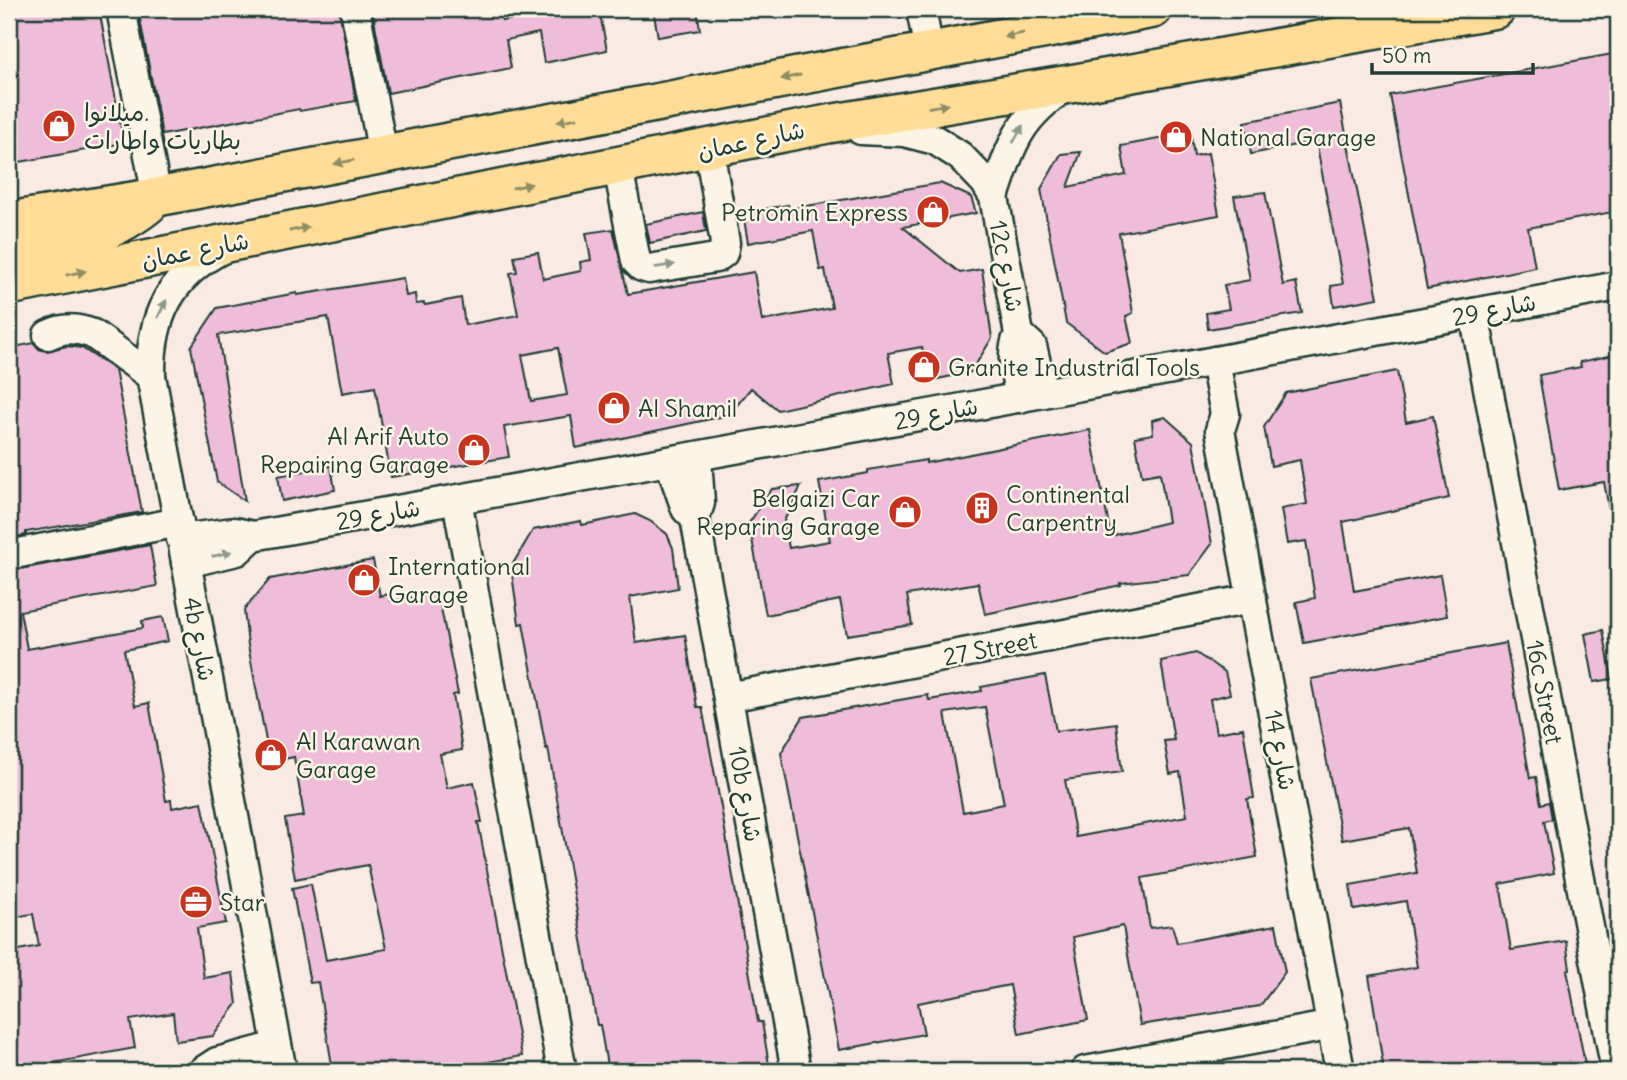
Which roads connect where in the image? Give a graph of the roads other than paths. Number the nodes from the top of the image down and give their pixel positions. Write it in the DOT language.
graph roads {
  1 [pos="121,9"];
  2 [pos="355,9"];
  3 [pos="921,9"];
  4 [pos="1153,9"];
  5 [pos="1496,9"];
  6 [pos="1421,17"];
  7 [pos="929,51"];
  8 [pos="1070,84"];
  9 [pos="828,124"];
  10 [pos="709,149"];
  11 [pos="383,154"];
  12 [pos="618,167"];
  13 [pos="157,197"];
  14 [pos="994,197"];
  15 [pos="9,220"];
  16 [pos="236,242"];
  17 [pos="9,255"];
  18 [pos="9,286"];
  19 [pos="1618,286"];
  20 [pos="1474,313"];
  21 [pos="48,335"];
  22 [pos="1204,363"];
  23 [pos="151,376"];
  24 [pos="1031,395"];
  25 [pos="683,460"];
  26 [pos="457,500"];
  27 [pos="182,541"];
  28 [pos="9,555"];
  29 [pos="1252,599"];
  30 [pos="728,697"];
  31 [pos="1333,1025"];
  32 [pos="280,1061"];
  33 [pos="203,1071"];
  34 [pos="240,1071"];
  35 [pos="562,1071"];
  36 [pos="796,1071"];
  37 [pos="1085,1071"];
  38 [pos="1340,1071"];
  39 [pos="1616,1071"];
  1 -- 13 [label="street"];
  2 -- 11 [label="street"];
  3 -- 7 [label="street"];
  4 -- 7 [label="main road, one-way"];
  5 -- 6 [label="main road, شارع عمان"];
  6 -- 8 [label="main road, شارع عمان"];
  7 -- 11 [label="main road, one-way"];
  9 -- 8 [label="main road, شارع عمان, one-way"];
  14 -- 8 [label="street, 12c شارع, one-way"];
  9 -- 10 [label="main road, شارع عمان"];
  9 -- 14 [label="street, 12c شارع"];
  10 -- 12 [label="main road, شارع عمان"];
  12 -- 10 [label="street, one-way"];
  11 -- 13 [label="main road, one-way"];
  16 -- 12 [label="main road, شارع عمان, one-way"];
  13 -- 15 [label="main road"];
  13 -- 17 [label="main road"];
  14 -- 24 [label="street, 12c شارع"];
  18 -- 16 [label="main road, شارع عمان, one-way"];
  23 -- 16 [label="street, 4b شارع, one-way"];
  19 -- 20 [label="street, شارع 29"];
  20 -- 22 [label="street, شارع 29"];
  20 -- 39 [label="street, 16c Street"];
  21 -- 23 [label="street"];
  22 -- 24 [label="street, شارع 29"];
  22 -- 29 [label="street, شارع 14"];
  23 -- 27 [label="street, 4b شارع"];
  24 -- 25 [label="street, شارع 29"];
  25 -- 26 [label="street, شارع 29"];
  25 -- 30 [label="street, 10b شارع"];
  26 -- 27 [label="street, شارع 29"];
  26 -- 35 [label="street"];
  27 -- 28 [label="street, شارع 29"];
  27 -- 32 [label="street, 4b شارع"];
  29 -- 30 [label="street, 27 Street"];
  29 -- 31 [label="street, شارع 14"];
  30 -- 36 [label="street, 10b شارع"];
  31 -- 37 [label="street"];
  31 -- 38 [label="street, شارع 14"];
  32 -- 33 [label="street"];
  32 -- 34 [label="street"];
}
